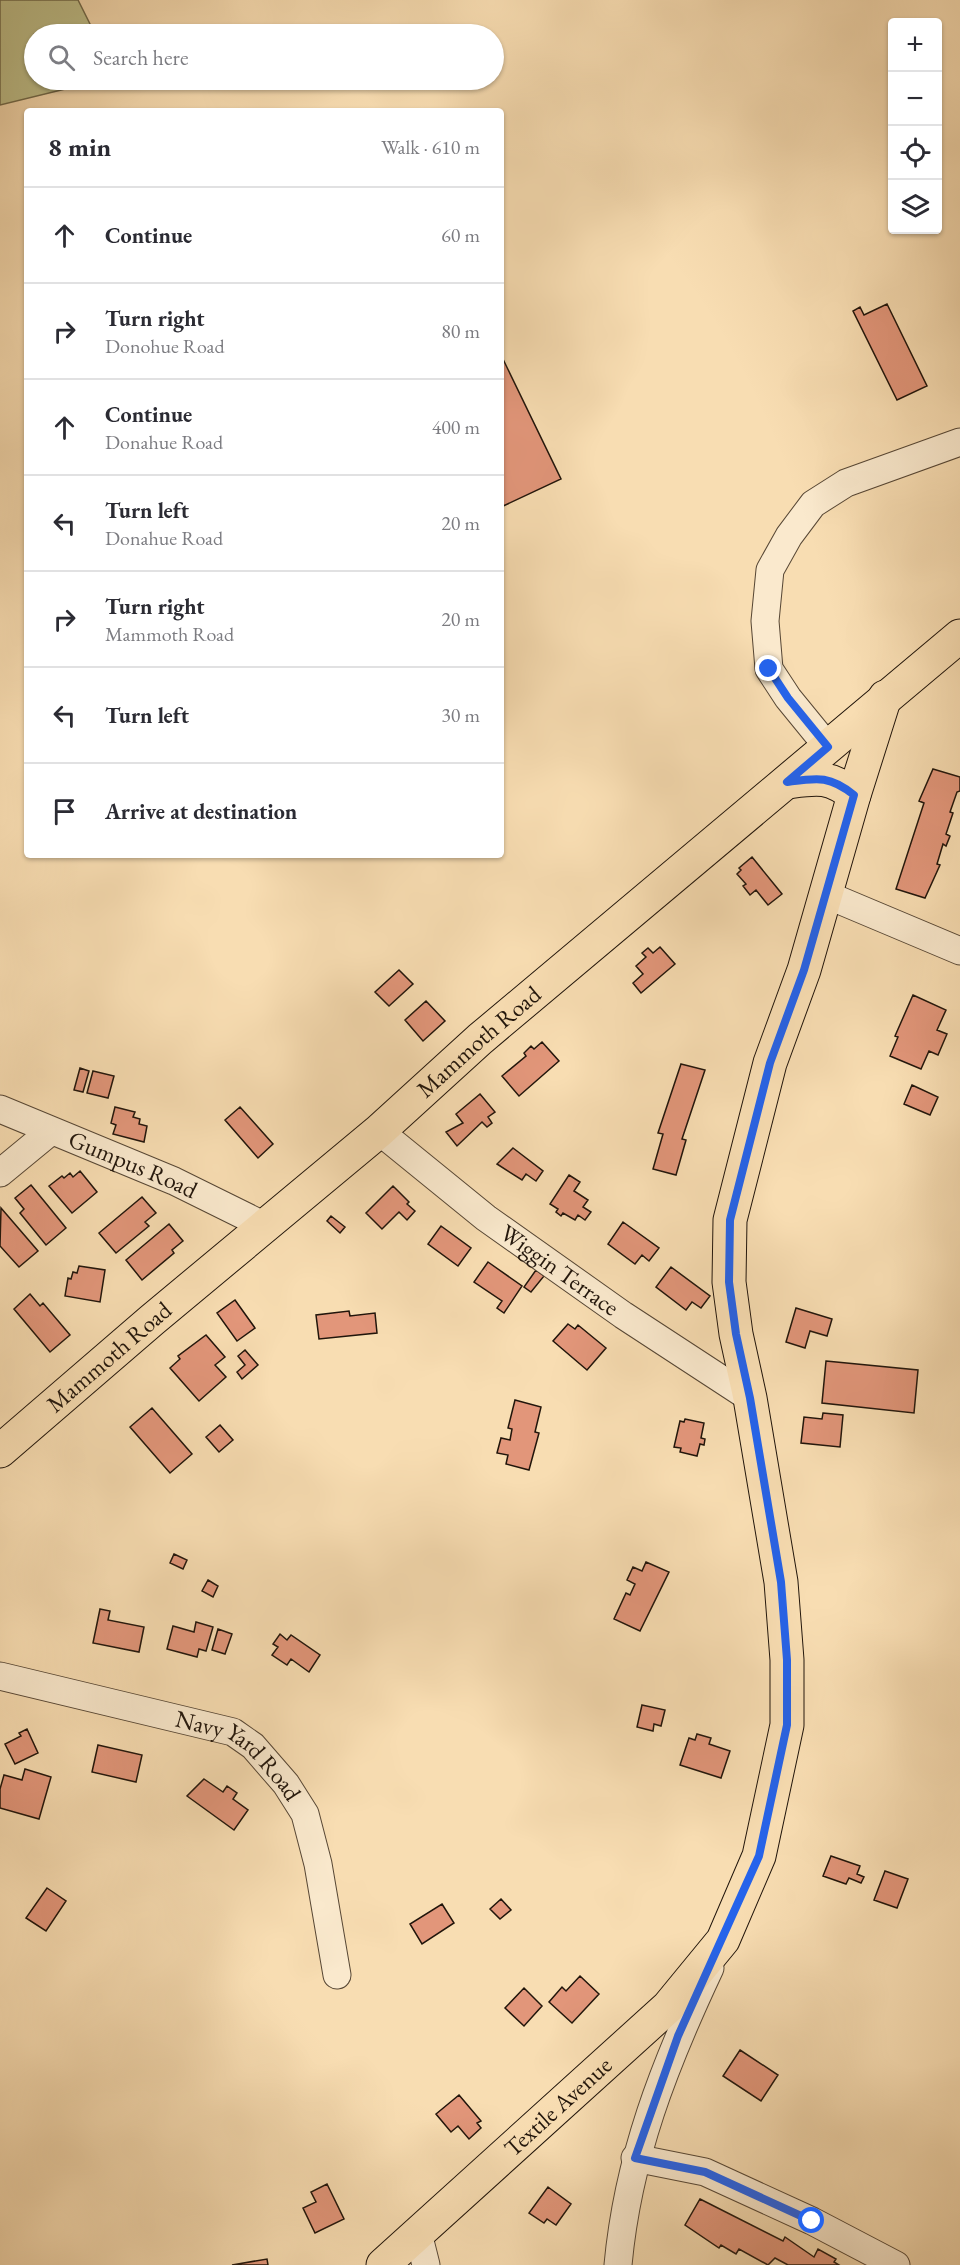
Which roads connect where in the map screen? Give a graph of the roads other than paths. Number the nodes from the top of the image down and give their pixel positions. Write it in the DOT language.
graph roads {
  1 [pos="960,442"];
  2 [pos="960,636"];
  3 [pos="885,698"];
  4 [pos="828,747"];
  5 [pos="787,782"];
  6 [pos="854,795"];
  7 [pos="827,895"];
  8 [pos="960,951"];
  9 [pos="0,1109"];
  10 [pos="51,1131"];
  11 [pos="379,1131"];
  12 [pos="0,1173"];
  13 [pos="265,1226"];
  14 [pos="750,1398"];
  15 [pos="0,1451"];
  16 [pos="0,1676"];
  17 [pos="723,1940"];
  18 [pos="337,1975"];
  19 [pos="635,2158"];
  20 [pos="418,2233"];
  21 [pos="383,2265"];
  22 [pos="426,2265"];
  23 [pos="618,2265"];
  24 [pos="896,2265"];
  1 -- 4 [label="street"];
  2 -- 3 [label="main road, Mammoth Road"];
  3 -- 4 [label="main road, Mammoth Road"];
  3 -- 6 [label="main road, Textile Avenue"];
  4 -- 5 [label="main road, Mammoth Road"];
  5 -- 6 [label="main road"];
  5 -- 11 [label="main road, Mammoth Road"];
  6 -- 7 [label="main road, Textile Avenue"];
  7 -- 8 [label="street"];
  7 -- 14 [label="main road, Textile Avenue"];
  9 -- 10 [label="street, Gumpus Road"];
  10 -- 12 [label="street"];
  10 -- 13 [label="street, Gumpus Road"];
  11 -- 13 [label="main road, Mammoth Road"];
  11 -- 14 [label="street, Wiggin Terrace"];
  13 -- 15 [label="main road, Mammoth Road"];
  14 -- 17 [label="main road, Textile Avenue"];
  16 -- 18 [label="street, Navy Yard Road"];
  17 -- 19 [label="street"];
  17 -- 20 [label="main road, Textile Avenue"];
  19 -- 23 [label="street"];
  19 -- 24 [label="street"];
  20 -- 21 [label="main road, Textile Avenue"];
  20 -- 22 [label="street"];
}
